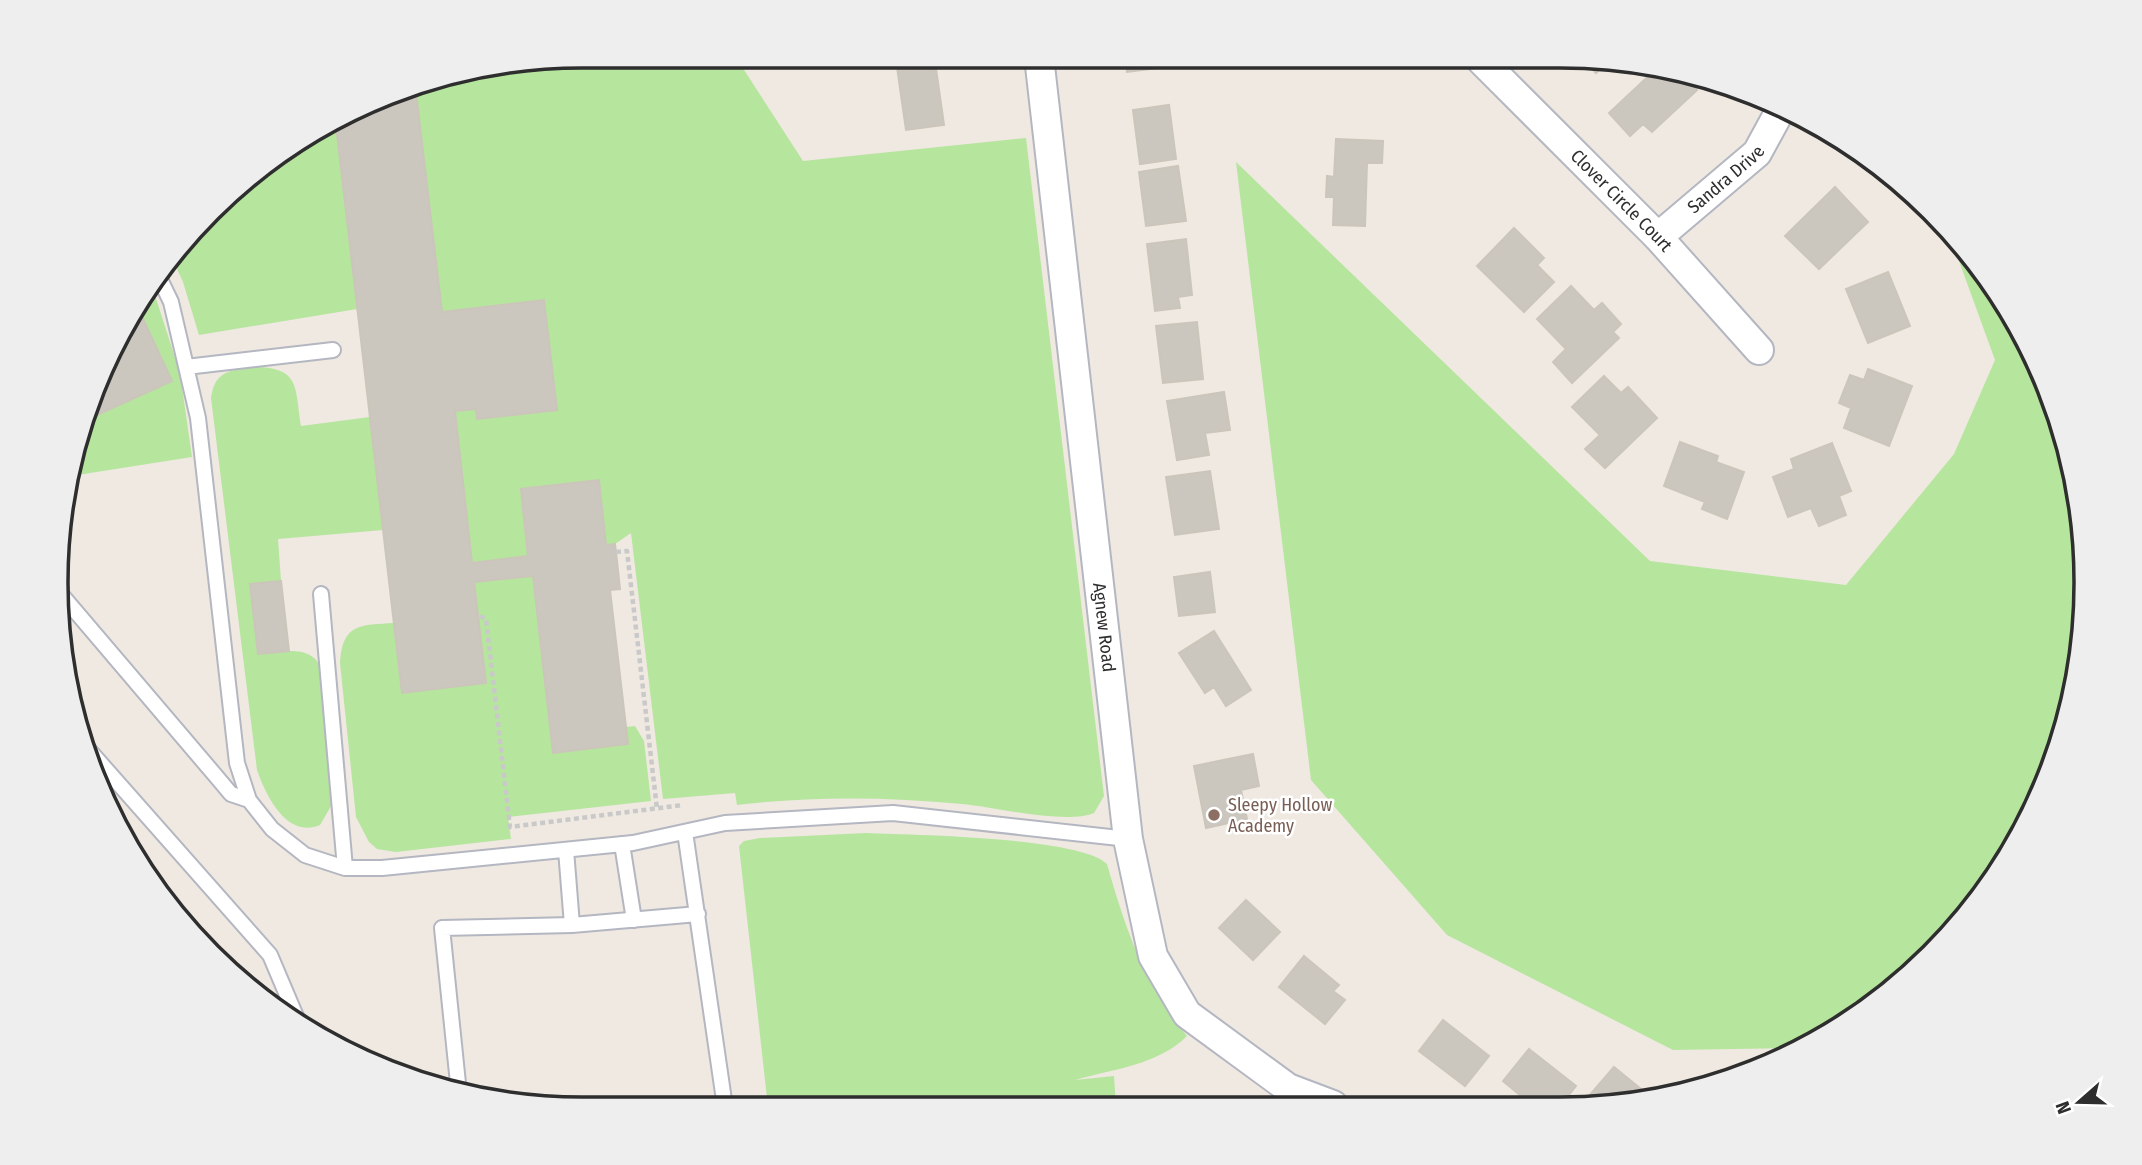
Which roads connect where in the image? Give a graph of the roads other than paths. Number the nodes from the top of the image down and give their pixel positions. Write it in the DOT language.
graph roads {
  1 [pos="1040,68"];
  2 [pos="1489,68"];
  3 [pos="1777,116"];
  4 [pos="1658,237"];
  5 [pos="163,285"];
  6 [pos="333,350"];
  7 [pos="1759,350"];
  8 [pos="186,367"];
  9 [pos="321,594"];
  10 [pos="69,603"];
  11 [pos="102,765"];
  12 [pos="249,800"];
  13 [pos="685,832"];
  14 [pos="1128,839"];
  15 [pos="622,844"];
  16 [pos="566,850"];
  17 [pos="345,868"];
  18 [pos="698,914"];
  19 [pos="634,920"];
  20 [pos="572,925"];
  21 [pos="292,1006"];
  22 [pos="458,1081"];
  23 [pos="724,1097"];
  24 [pos="1312,1097"];
  1 -- 14 [label="street, Agnew Road"];
  2 -- 4 [label="street, Clover Circle Court"];
  3 -- 4 [label="street, Sandra Drive"];
  4 -- 7 [label="street, Clover Circle Court"];
  5 -- 8 [label="lane"];
  6 -- 8 [label="lane"];
  8 -- 12 [label="lane"];
  9 -- 17 [label="lane"];
  10 -- 12 [label="lane"];
  11 -- 21 [label="lane"];
  12 -- 17 [label="lane"];
  13 -- 14 [label="lane"];
  13 -- 15 [label="lane"];
  13 -- 18 [label="lane"];
  14 -- 24 [label="street, Agnew Road"];
  15 -- 16 [label="lane"];
  15 -- 19 [label="lane"];
  16 -- 17 [label="lane"];
  16 -- 20 [label="lane"];
  18 -- 19 [label="lane"];
  18 -- 23 [label="lane"];
  19 -- 20 [label="lane"];
  20 -- 22 [label="lane"];
}
